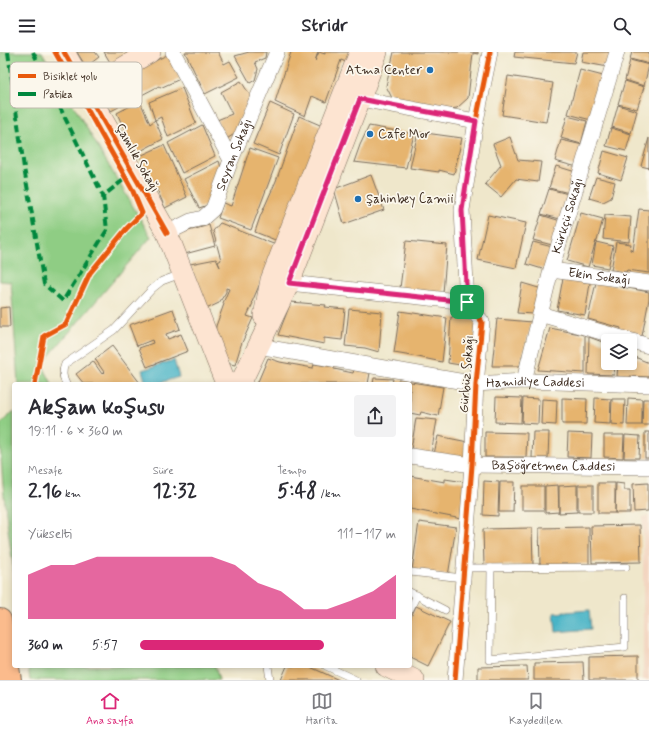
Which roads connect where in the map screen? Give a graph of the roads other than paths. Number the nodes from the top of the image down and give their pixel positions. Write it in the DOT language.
graph roads {
  1 [pos="64,52"];
  2 [pos="173,52"];
  3 [pos="277,52"];
  4 [pos="360,52"];
  5 [pos="376,52"];
  6 [pos="490,52"];
  7 [pos="617,52"];
  8 [pos="140,54"];
  9 [pos="70,62"];
  10 [pos="128,62"];
  11 [pos="360,99"];
  12 [pos="98,108"];
  13 [pos="476,121"];
  14 [pos="231,160"];
  15 [pos="167,233"];
  16 [pos="551,270"];
  17 [pos="183,273"];
  18 [pos="289,283"];
  19 [pos="649,283"];
  20 [pos="467,302"];
  21 [pos="540,314"];
  22 [pos="258,346"];
  23 [pos="649,346"];
  24 [pos="524,381"];
  25 [pos="65,382"];
  26 [pos="227,382"];
  27 [pos="241,382"];
  28 [pos="476,384"];
  29 [pos="649,385"];
  30 [pos="412,456"];
  31 [pos="472,465"];
  32 [pos="649,468"];
  33 [pos="626,567"];
  34 [pos="491,568"];
  35 [pos="412,572"];
  36 [pos="464,573"];
  37 [pos="413,593"];
  38 [pos="625,598"];
  39 [pos="445,610"];
  40 [pos="0,620"];
  41 [pos="268,668"];
  42 [pos="330,668"];
  43 [pos="390,668"];
  44 [pos="10,680"];
  45 [pos="270,680"];
  46 [pos="356,680"];
  47 [pos="414,680"];
  48 [pos="455,680"];
  1 -- 9 [label="main road, Çamlık Sokağı"];
  2 -- 14 [label="street"];
  3 -- 14 [label="street, Seyran Sokağı"];
  4 -- 22 [label="main road"];
  5 -- 11 [label="main road"];
  6 -- 13 [label="street"];
  7 -- 16 [label="street, Kürkçü Sokağı"];
  8 -- 10 [label="main road"];
  11 -- 13 [label="street"];
  11 -- 18 [label="main road"];
  12 -- 15 [label="main road, Çamlık Sokağı"];
  13 -- 20 [label="street"];
  14 -- 15 [label="street, Seyran Sokağı"];
  15 -- 17 [label="main road, Çamlık Sokağı"];
  16 -- 19 [label="street, Ekin Sokağı"];
  16 -- 21 [label="street, Kürkçü Sokağı"];
  17 -- 25 [label="lane"];
  17 -- 26 [label="main road, Çamlık Sokağı"];
  18 -- 20 [label="street"];
  18 -- 22 [label="main road"];
  20 -- 28 [label="street, Gürbüz Sokağı"];
  21 -- 23 [label="street"];
  21 -- 24 [label="street, Kürkçü Sokağı"];
  22 -- 27 [label="main road"];
  22 -- 28 [label="street, Hamidiye Caddesi"];
  24 -- 28 [label="street, Hamidiye Caddesi"];
  24 -- 29 [label="street, Hamidiye Caddesi"];
  28 -- 31 [label="street, Gürbüz Sokağı"];
  30 -- 31 [label="street, Başöğretmen Caddesi"];
  31 -- 32 [label="street, Başöğretmen Caddesi"];
  31 -- 36 [label="street, Gürbüz Sokağı"];
  33 -- 34 [label="lane"];
  34 -- 36 [label="lane"];
  34 -- 38 [label="lane"];
  35 -- 36 [label="lane"];
  36 -- 48 [label="street, Gürbüz Sokağı"];
  37 -- 39 [label="lane"];
  40 -- 44 [label="highway"];
  41 -- 45 [label="lane"];
  42 -- 46 [label="lane"];
  43 -- 47 [label="main road"];
}
